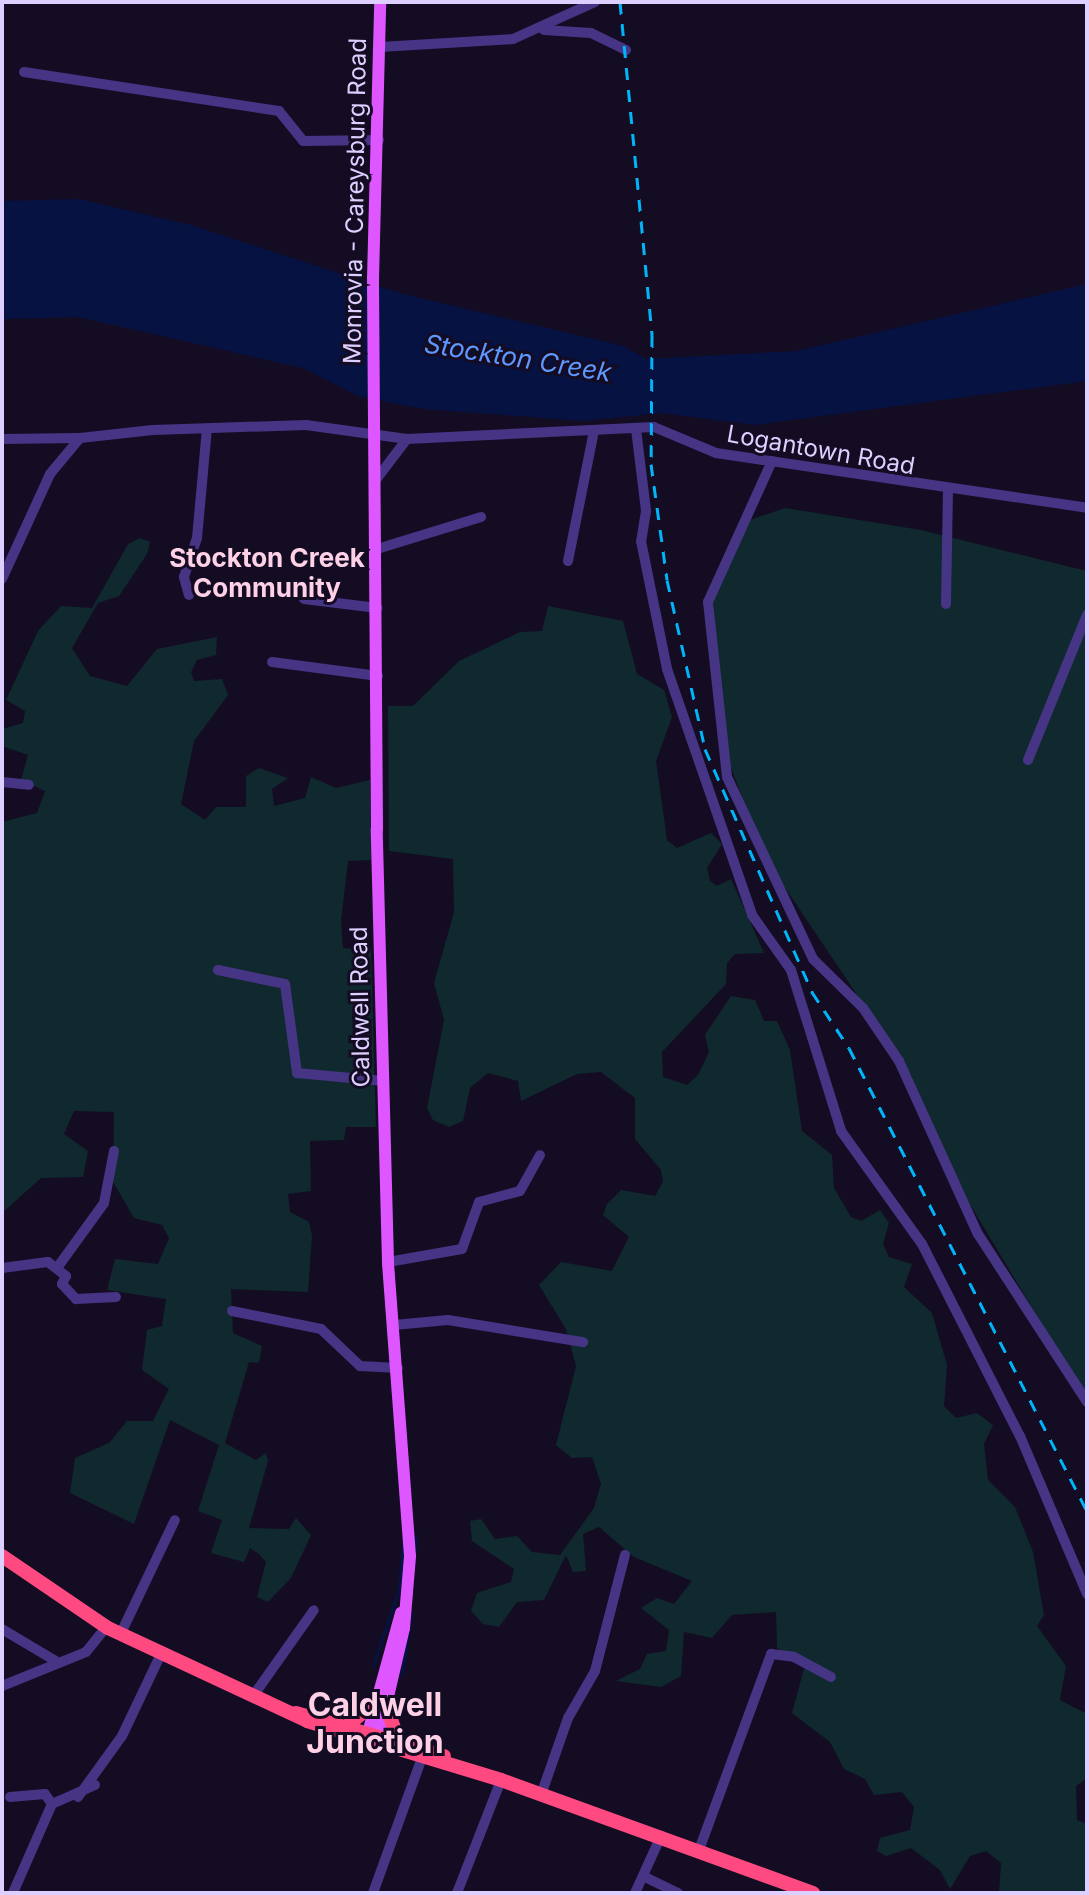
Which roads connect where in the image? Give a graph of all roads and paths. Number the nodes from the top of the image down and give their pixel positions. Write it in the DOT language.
graph roads {
  1 [pos="380,2"];
  2 [pos="595,2"];
  3 [pos="544,30"];
  4 [pos="380,47"];
  5 [pos="626,50"];
  6 [pos="24,72"];
  7 [pos="379,140"];
  8 [pos="374,401"];
  9 [pos="207,428"];
  10 [pos="636,429"];
  11 [pos="594,431"];
  12 [pos="375,436"];
  13 [pos="80,438"];
  14 [pos="2,439"];
  15 [pos="407,439"];
  16 [pos="772,461"];
  17 [pos="375,481"];
  18 [pos="948,493"];
  19 [pos="1087,508"];
  20 [pos="481,517"];
  21 [pos="377,549"];
  22 [pos="568,561"];
  23 [pos="2,579"];
  24 [pos="189,595"];
  25 [pos="304,599"];
  26 [pos="946,604"];
  27 [pos="377,608"];
  28 [pos="1087,615"];
  29 [pos="272,662"];
  30 [pos="378,676"];
  31 [pos="1028,760"];
  32 [pos="2,782"];
  33 [pos="29,785"];
  34 [pos="218,970"];
  35 [pos="384,1081"];
  36 [pos="114,1151"];
  37 [pos="540,1155"];
  38 [pos="388,1262"];
  39 [pos="2,1268"];
  40 [pos="57,1268"];
  41 [pos="116,1297"];
  42 [pos="232,1311"];
  43 [pos="394,1325"];
  44 [pos="583,1342"];
  45 [pos="398,1368"];
  46 [pos="1087,1402"];
  47 [pos="175,1520"];
  48 [pos="625,1555"];
  49 [pos="2,1556"];
  50 [pos="1087,1594"];
  51 [pos="314,1610"];
  52 [pos="106,1627"];
  53 [pos="2,1629"];
  54 [pos="121,1633"];
  55 [pos="161,1654"];
  56 [pos="59,1663"];
  57 [pos="831,1677"];
  58 [pos="2,1686"];
  59 [pos="253,1696"];
  60 [pos="381,1703"];
  61 [pos="295,1713"];
  62 [pos="348,1725"];
  63 [pos="373,1736"];
  64 [pos="397,1738"];
  65 [pos="422,1758"];
  66 [pos="454,1764"];
  67 [pos="501,1780"];
  68 [pos="95,1785"];
  69 [pos="541,1795"];
  70 [pos="10,1797"];
  71 [pos="78,1797"];
  72 [pos="52,1804"];
  73 [pos="661,1836"];
  74 [pos="699,1850"];
  75 [pos="645,1877"];
  76 [pos="13,1893"];
  77 [pos="373,1893"];
  78 [pos="457,1893"];
  79 [pos="635,1893"];
  80 [pos="678,1893"];
  81 [pos="813,1893"];
  1 -- 4 [label="main road, Monrovia - Careysburg Road"];
  2 -- 3 [label="street"];
  3 -- 4 [label="street"];
  3 -- 5 [label="street"];
  4 -- 7 [label="main road, Monrovia - Careysburg Road"];
  6 -- 7 [label="street"];
  7 -- 8 [label="main road, Monrovia - Careysburg Road"];
  8 -- 12 [label="main road, Caldwell Road"];
  9 -- 12 [label="street, Logantown Road"];
  9 -- 13 [label="street, Logantown Road"];
  9 -- 24 [label="street"];
  10 -- 11 [label="street, Logantown Road"];
  10 -- 16 [label="street, Logantown Road"];
  10 -- 50 [label="street"];
  11 -- 15 [label="street, Logantown Road"];
  11 -- 22 [label="street"];
  12 -- 15 [label="street, Logantown Road"];
  12 -- 17 [label="main road, Caldwell Road"];
  13 -- 14 [label="street, Logantown Road"];
  13 -- 23 [label="street"];
  15 -- 17 [label="street"];
  16 -- 18 [label="street, Logantown Road"];
  16 -- 46 [label="street"];
  17 -- 21 [label="main road, Caldwell Road"];
  18 -- 19 [label="street, Logantown Road"];
  18 -- 26 [label="street"];
  20 -- 21 [label="street"];
  21 -- 27 [label="main road, Caldwell Road"];
  25 -- 27 [label="street"];
  27 -- 30 [label="main road, Caldwell Road"];
  28 -- 31 [label="street"];
  29 -- 30 [label="street"];
  30 -- 35 [label="main road, Caldwell Road"];
  32 -- 33 [label="street"];
  34 -- 35 [label="street"];
  35 -- 38 [label="main road, Caldwell Road"];
  36 -- 40 [label="street"];
  37 -- 38 [label="street"];
  38 -- 43 [label="main road, Caldwell Road"];
  39 -- 40 [label="street"];
  40 -- 41 [label="street"];
  42 -- 45 [label="street"];
  43 -- 44 [label="street"];
  43 -- 45 [label="main road, Caldwell Road"];
  45 -- 60 [label="main road, Caldwell Road"];
  47 -- 54 [label="street"];
  48 -- 69 [label="street"];
  49 -- 52 [label="highway"];
  51 -- 59 [label="street"];
  52 -- 54 [label="highway"];
  52 -- 56 [label="street"];
  53 -- 56 [label="street"];
  54 -- 55 [label="highway"];
  55 -- 59 [label="highway"];
  55 -- 71 [label="street"];
  56 -- 58 [label="street"];
  57 -- 74 [label="street"];
  59 -- 61 [label="highway"];
  60 -- 62 [label="highway"];
  60 -- 63 [label="main road, Caldwell Road"];
  60 -- 64 [label="highway"];
  61 -- 62 [label="highway"];
  61 -- 63 [label="highway"];
  62 -- 63 [label="highway"];
  63 -- 64 [label="highway"];
  63 -- 65 [label="highway"];
  64 -- 66 [label="highway"];
  65 -- 66 [label="highway"];
  65 -- 77 [label="street"];
  66 -- 67 [label="highway"];
  67 -- 69 [label="highway"];
  67 -- 78 [label="street"];
  68 -- 71 [label="street"];
  69 -- 73 [label="highway"];
  70 -- 72 [label="street"];
  71 -- 72 [label="street"];
  72 -- 76 [label="street"];
  73 -- 74 [label="highway"];
  73 -- 75 [label="street"];
  74 -- 81 [label="highway"];
  75 -- 79 [label="street"];
  75 -- 80 [label="street"];
}
